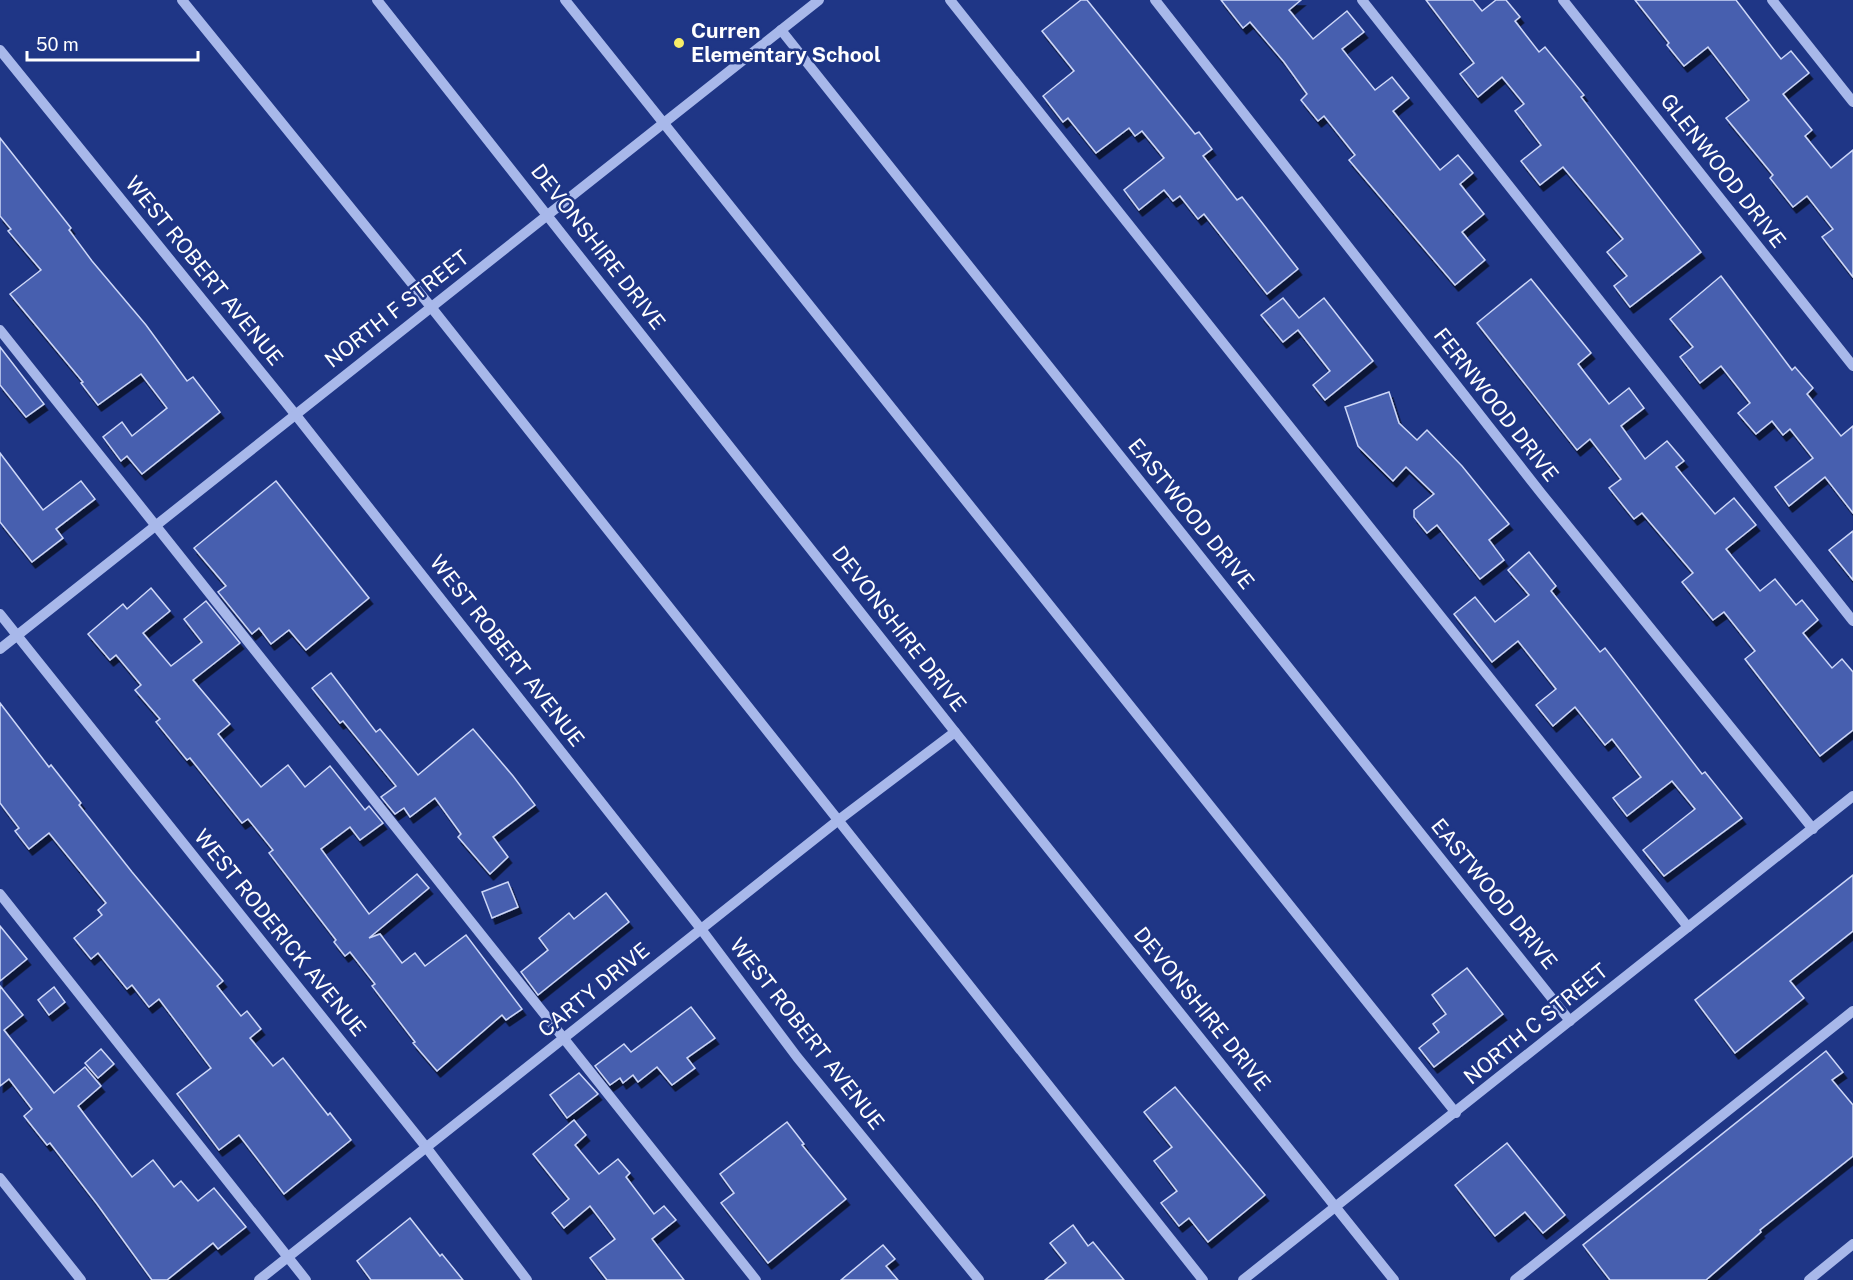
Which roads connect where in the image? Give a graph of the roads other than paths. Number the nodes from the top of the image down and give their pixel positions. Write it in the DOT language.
graph roads {
  1 [pos="182,0"];
  2 [pos="377,0"];
  3 [pos="565,0"];
  4 [pos="819,0"];
  5 [pos="950,0"];
  6 [pos="1155,0"];
  7 [pos="1362,0"];
  8 [pos="1563,0"];
  9 [pos="1772,0"];
  10 [pos="781,30"];
  11 [pos="0,50"];
  12 [pos="1853,102"];
  13 [pos="666,122"];
  14 [pos="548,215"];
  15 [pos="431,308"];
  16 [pos="0,330"];
  17 [pos="1853,366"];
  18 [pos="295,414"];
  19 [pos="158,525"];
  20 [pos="0,614"];
  21 [pos="1853,621"];
  22 [pos="18,635"];
  23 [pos="0,649"];
  24 [pos="955,732"];
  25 [pos="1853,796"];
  26 [pos="836,822"];
  27 [pos="1813,829"];
  28 [pos="0,894"];
  29 [pos="1688,927"];
  30 [pos="701,929"];
  31 [pos="1853,1011"];
  32 [pos="1570,1022"];
  33 [pos="565,1039"];
  34 [pos="1456,1113"];
  35 [pos="426,1148"];
  36 [pos="0,1178"];
  37 [pos="1335,1206"];
  38 [pos="1853,1244"];
  39 [pos="288,1257"];
  40 [pos="81,1280"];
  41 [pos="259,1280"];
  42 [pos="306,1280"];
  43 [pos="527,1280"];
  44 [pos="756,1280"];
  45 [pos="979,1280"];
  46 [pos="1203,1280"];
  47 [pos="1243,1280"];
  48 [pos="1394,1280"];
  49 [pos="1515,1280"];
  50 [pos="1809,1280"];
  1 -- 15 [label="street"];
  2 -- 14 [label="street, DEVONSHIRE DRIVE"];
  3 -- 13 [label="street"];
  4 -- 10 [label="street, NORTH F STREET"];
  5 -- 29 [label="street"];
  6 -- 27 [label="street, FERNWOOD DRIVE"];
  7 -- 21 [label="street"];
  8 -- 17 [label="street, GLENWOOD DRIVE"];
  9 -- 12 [label="street"];
  10 -- 13 [label="street, NORTH F STREET"];
  10 -- 32 [label="street, EASTWOOD DRIVE"];
  11 -- 18 [label="street, WEST ROBERT AVENUE"];
  13 -- 14 [label="street, NORTH F STREET"];
  13 -- 34 [label="street"];
  14 -- 15 [label="street, NORTH F STREET"];
  14 -- 24 [label="street, DEVONSHIRE DRIVE"];
  15 -- 18 [label="street, NORTH F STREET"];
  15 -- 26 [label="street"];
  16 -- 19 [label="street"];
  18 -- 19 [label="street, NORTH F STREET"];
  18 -- 30 [label="street, WEST ROBERT AVENUE"];
  19 -- 22 [label="street, NORTH F STREET"];
  19 -- 33 [label="street"];
  20 -- 22 [label="street, WEST RODERICK AVENUE"];
  22 -- 23 [label="street, NORTH F STREET"];
  22 -- 35 [label="street, WEST RODERICK AVENUE"];
  24 -- 26 [label="street, CARTY DRIVE"];
  24 -- 37 [label="street, DEVONSHIRE DRIVE"];
  25 -- 27 [label="street, NORTH C STREET"];
  26 -- 30 [label="street, CARTY DRIVE"];
  26 -- 46 [label="street"];
  27 -- 29 [label="street, NORTH C STREET"];
  28 -- 39 [label="street"];
  29 -- 32 [label="street, NORTH C STREET"];
  30 -- 33 [label="street, CARTY DRIVE"];
  30 -- 45 [label="street, WEST ROBERT AVENUE"];
  31 -- 49 [label="street"];
  32 -- 34 [label="street, NORTH C STREET"];
  33 -- 35 [label="street, CARTY DRIVE"];
  33 -- 44 [label="street"];
  34 -- 37 [label="street, NORTH C STREET"];
  35 -- 39 [label="street, CARTY DRIVE"];
  35 -- 43 [label="street, WEST RODERICK AVENUE"];
  36 -- 40 [label="street"];
  37 -- 47 [label="street, NORTH C STREET"];
  37 -- 48 [label="street, DEVONSHIRE DRIVE"];
  38 -- 50 [label="street"];
  39 -- 41 [label="street, CARTY DRIVE"];
  39 -- 42 [label="street"];
}
